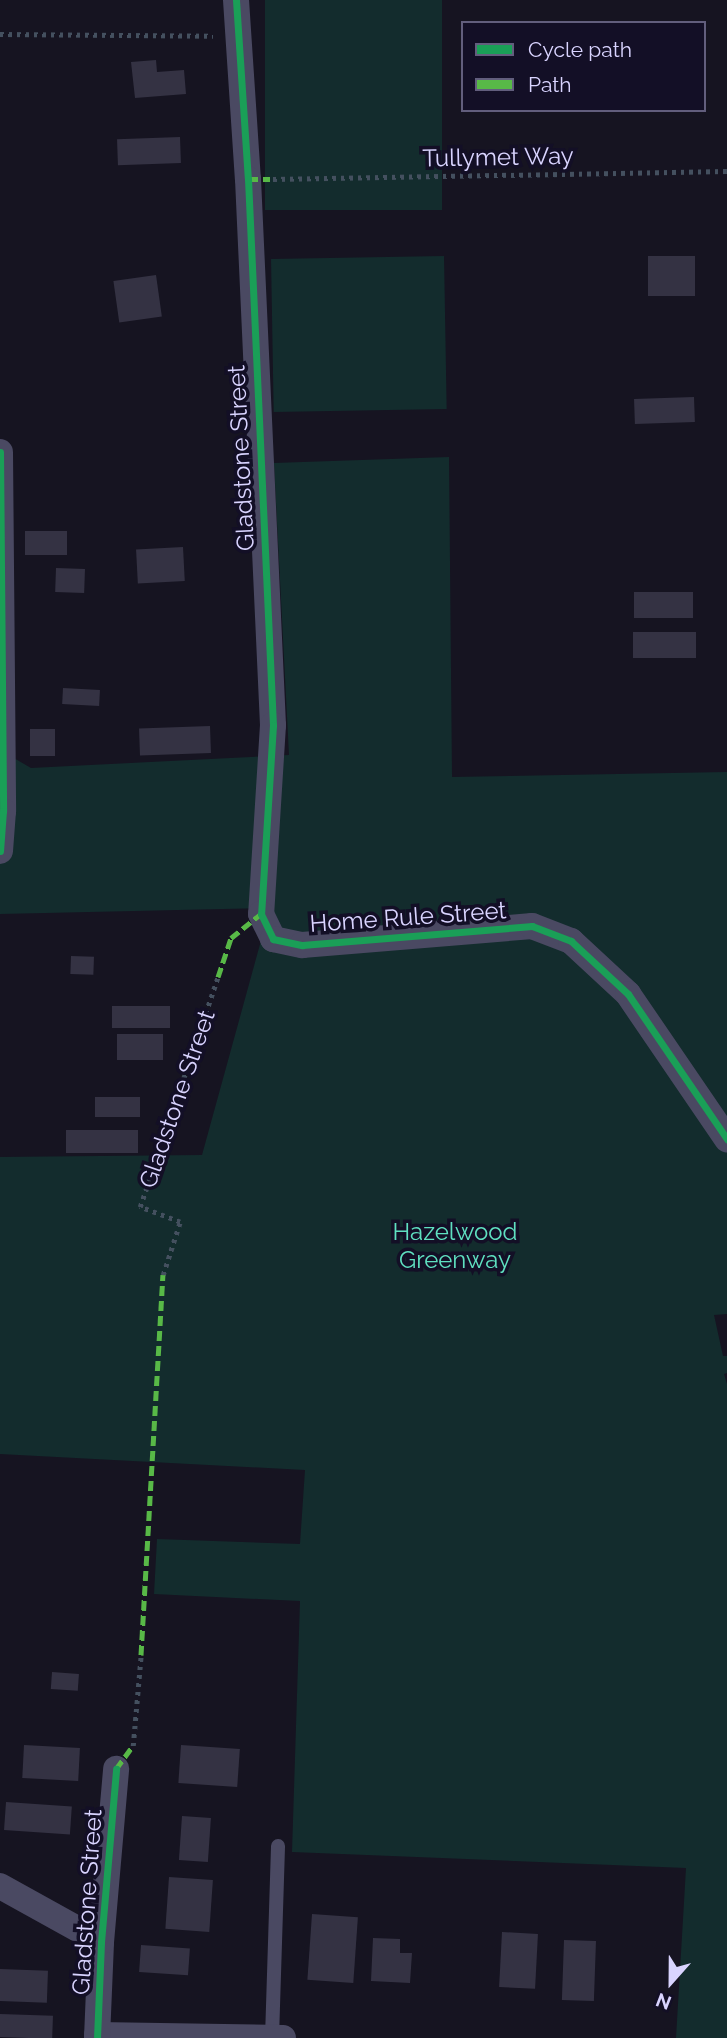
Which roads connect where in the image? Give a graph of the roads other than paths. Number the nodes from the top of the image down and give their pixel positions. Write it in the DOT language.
graph roads {
  1 [pos="236,0"];
  2 [pos="0,452"];
  3 [pos="0,851"];
  4 [pos="261,914"];
  5 [pos="727,1139"];
  6 [pos="116,1769"];
  7 [pos="278,1846"];
  8 [pos="0,1886"];
  9 [pos="101,1942"];
  10 [pos="97,2037"];
  11 [pos="272,2038"];
  12 [pos="283,2038"];
  1 -- 4 [label="street, Gladstone Street"];
  2 -- 3 [label="street"];
  4 -- 5 [label="street, Home Rule Street"];
  6 -- 9 [label="street, Gladstone Street"];
  7 -- 11 [label="lane"];
  8 -- 9 [label="street"];
  9 -- 10 [label="street, Gladstone Street"];
  10 -- 11 [label="street"];
  11 -- 12 [label="street"];
}
